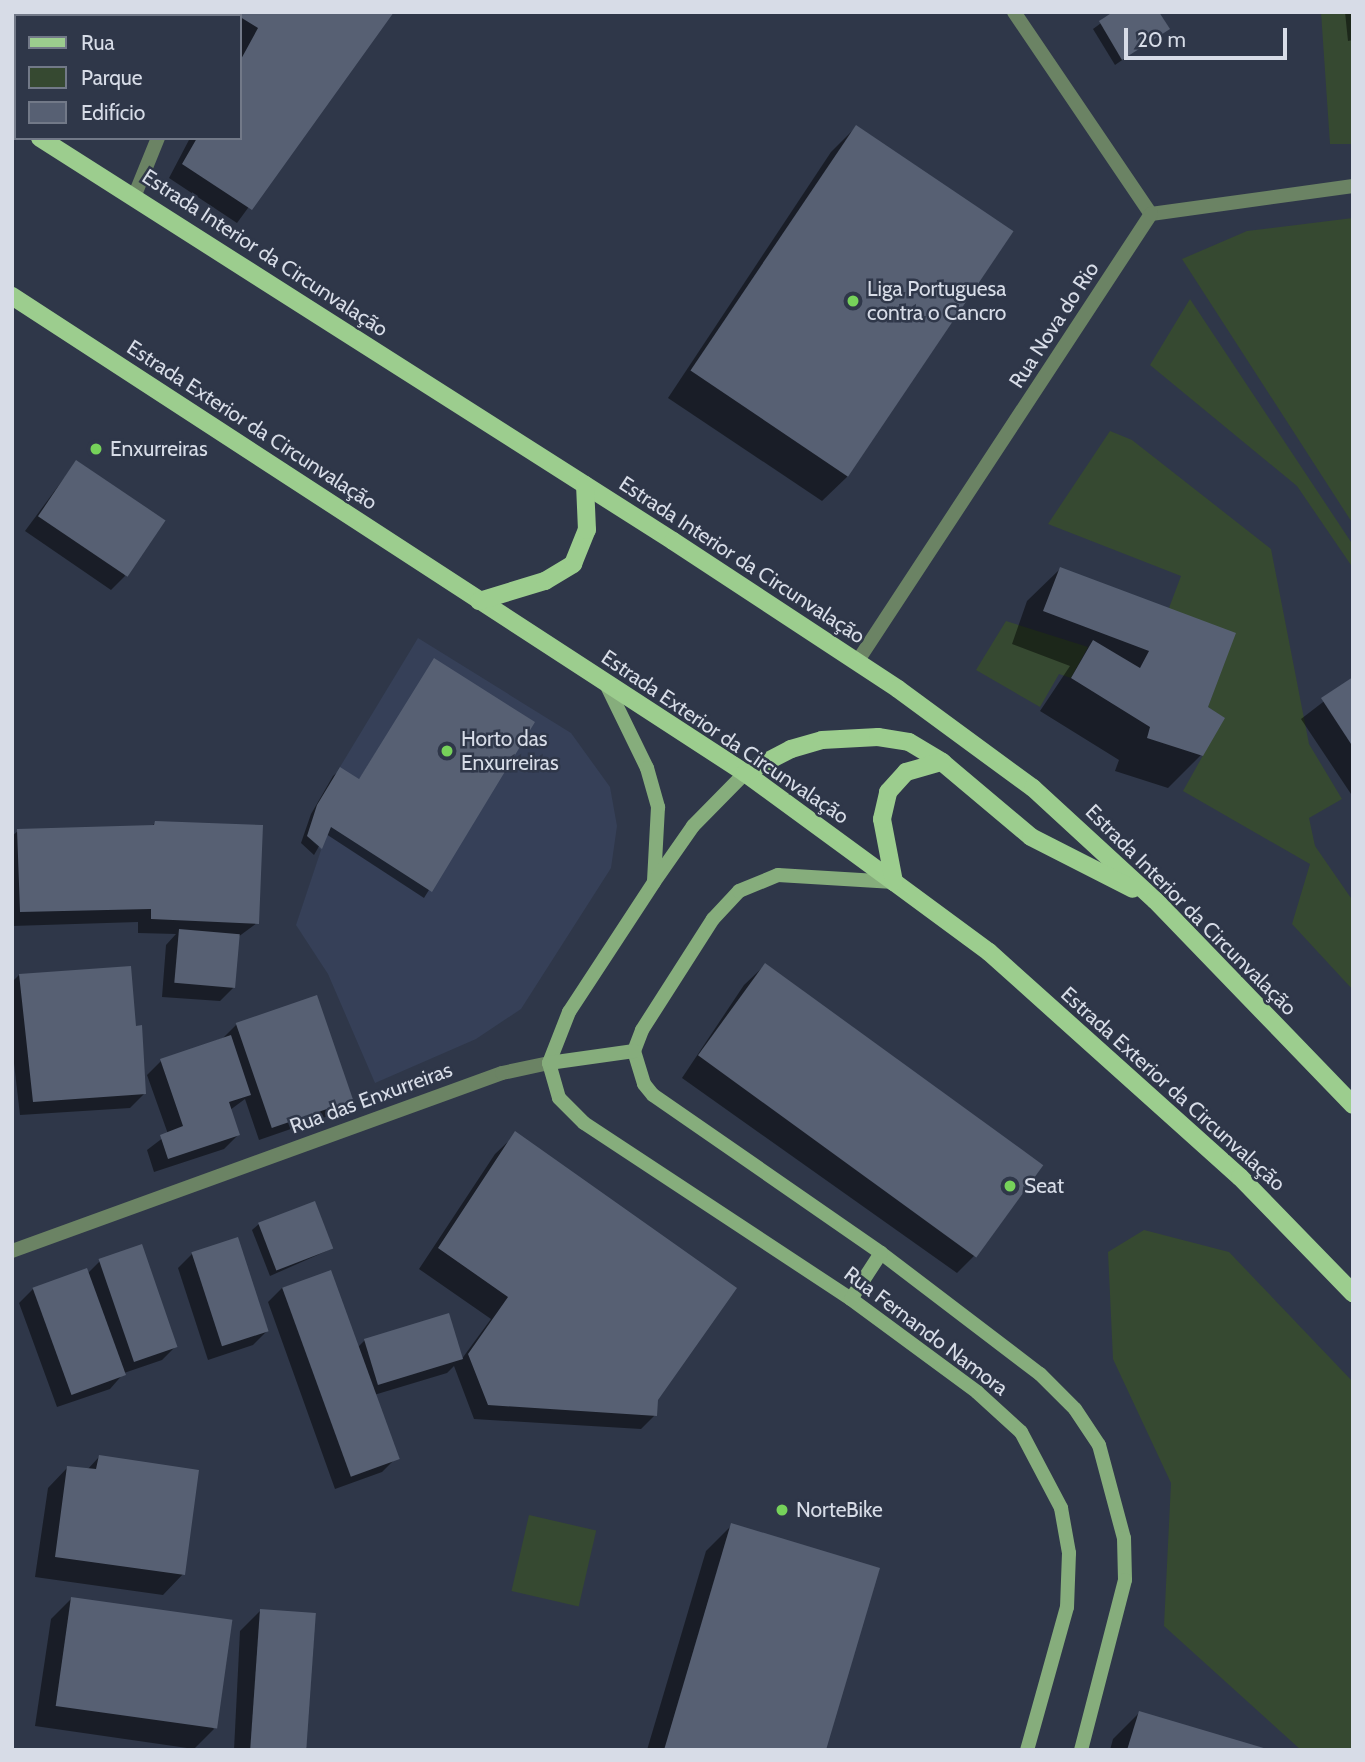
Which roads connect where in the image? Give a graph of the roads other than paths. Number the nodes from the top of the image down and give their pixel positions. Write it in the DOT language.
graph roads {
  1 [pos="1014,12"];
  2 [pos="43,140"];
  3 [pos="157,140"];
  4 [pos="1353,186"];
  5 [pos="134,197"];
  6 [pos="1151,214"];
  7 [pos="12,296"];
  8 [pos="585,485"];
  9 [pos="479,601"];
  10 [pos="857,662"];
  11 [pos="606,684"];
  12 [pos="942,762"];
  13 [pos="745,773"];
  14 [pos="654,882"];
  15 [pos="894,882"];
  16 [pos="1155,900"];
  17 [pos="634,1051"];
  18 [pos="549,1063"];
  19 [pos="1353,1105"];
  20 [pos="12,1251"];
  21 [pos="881,1253"];
  22 [pos="1353,1293"];
  23 [pos="851,1299"];
  24 [pos="1027,1750"];
  25 [pos="1081,1750"];
  1 -- 6 [label="street"];
  2 -- 5 [label="main road, Estrada Interior da Circunvalação"];
  3 -- 5 [label="street"];
  4 -- 6 [label="street"];
  5 -- 8 [label="main road, Estrada Interior da Circunvalação"];
  6 -- 10 [label="street, Rua Nova do Rio"];
  7 -- 9 [label="main road, Estrada Exterior da Circunvalação"];
  8 -- 9 [label="main road"];
  8 -- 10 [label="main road, Estrada Interior da Circunvalação"];
  9 -- 11 [label="main road, Estrada Exterior da Circunvalação"];
  10 -- 16 [label="main road, Estrada Interior da Circunvalação"];
  11 -- 13 [label="main road, Estrada Exterior da Circunvalação"];
  11 -- 14 [label="main road"];
  12 -- 13 [label="main road"];
  12 -- 15 [label="main road"];
  12 -- 16 [label="main road"];
  13 -- 14 [label="main road"];
  13 -- 15 [label="main road, Estrada Exterior da Circunvalação"];
  14 -- 18 [label="main road"];
  15 -- 17 [label="main road"];
  15 -- 22 [label="main road, Estrada Exterior da Circunvalação"];
  16 -- 19 [label="main road, Estrada Interior da Circunvalação"];
  17 -- 18 [label="main road"];
  17 -- 21 [label="main road, Rua Fernando Namora"];
  18 -- 20 [label="street, Rua das Enxurreiras"];
  18 -- 23 [label="main road, Rua Fernando Namora"];
  21 -- 23 [label="main road"];
  21 -- 25 [label="main road, Rua Fernando Namora"];
  23 -- 24 [label="main road, Rua Fernando Namora"];
}
